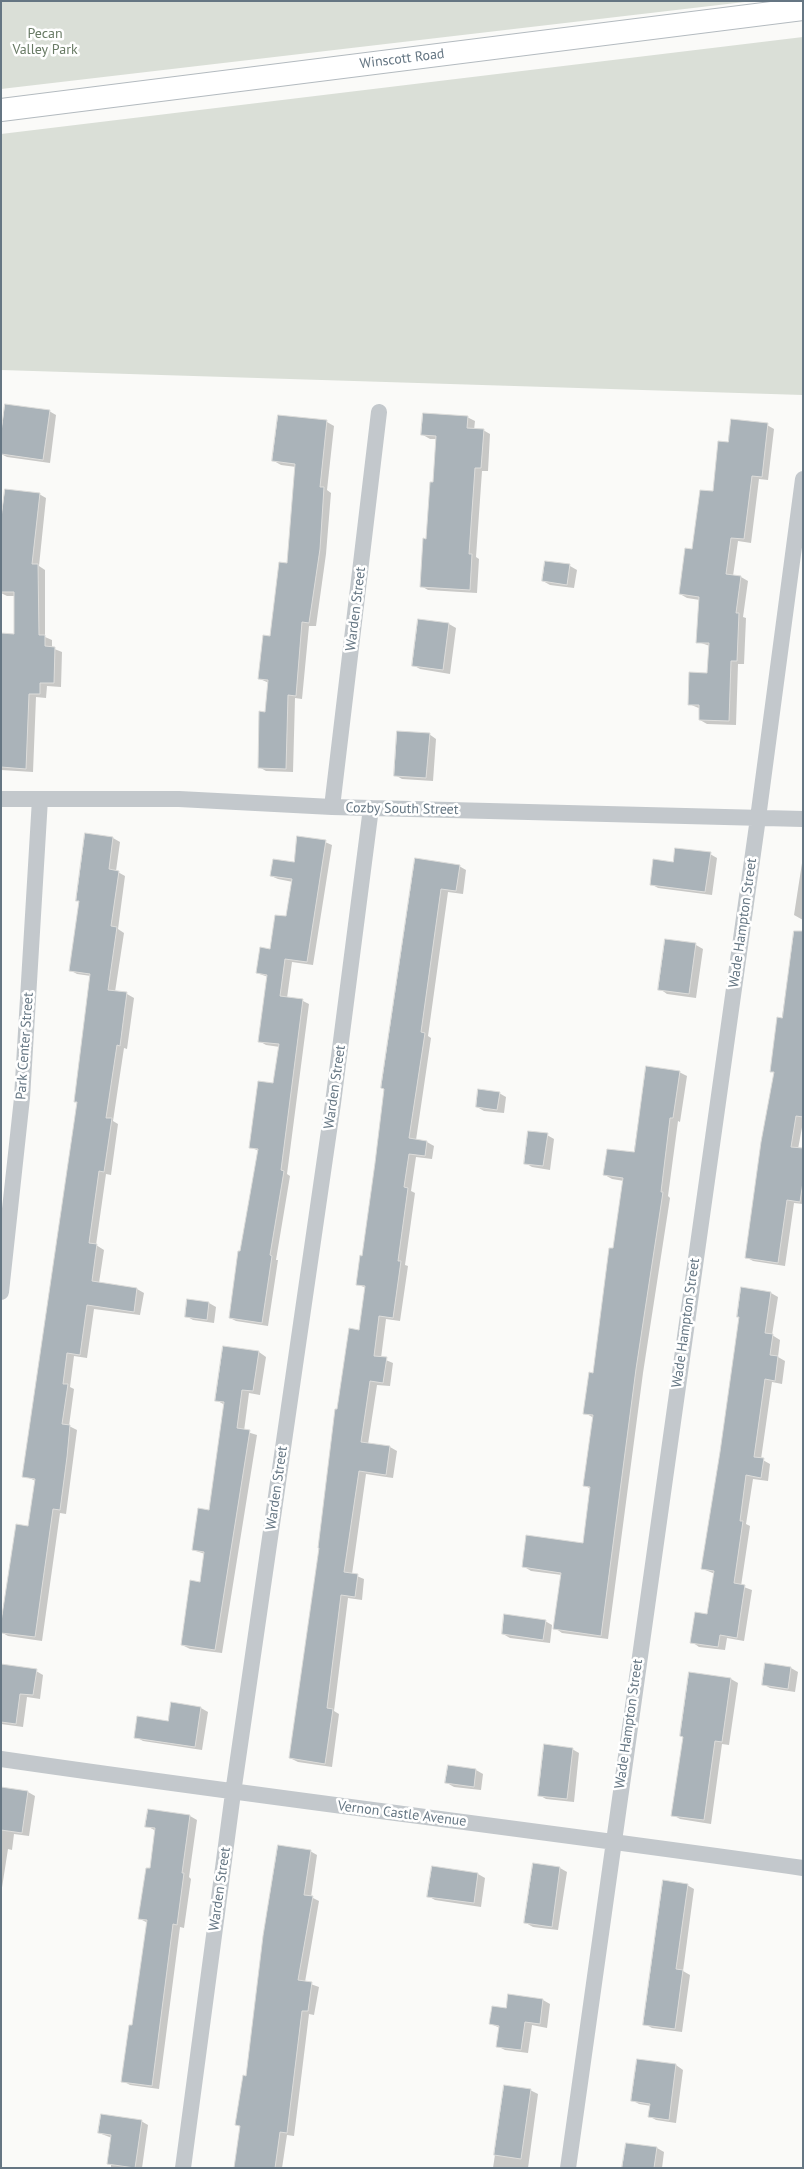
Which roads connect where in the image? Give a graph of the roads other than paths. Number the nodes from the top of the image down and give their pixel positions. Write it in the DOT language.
graph roads {
  1 [pos="803,9"];
  2 [pos="1,110"];
  3 [pos="379,412"];
  4 [pos="803,479"];
  5 [pos="1,799"];
  6 [pos="40,799"];
  7 [pos="332,807"];
  8 [pos="371,808"];
  9 [pos="758,818"];
  10 [pos="803,819"];
  11 [pos="1,1292"];
  12 [pos="1,1759"];
  13 [pos="233,1792"];
  14 [pos="613,1841"];
  15 [pos="803,1868"];
  16 [pos="183,2168"];
  17 [pos="568,2168"];
  1 -- 2 [label="main road, Winscott Road"];
  3 -- 7 [label="street, Warden Street"];
  4 -- 9 [label="street, Wade Hampton Street"];
  5 -- 6 [label="street, Cozby South Street"];
  6 -- 7 [label="street, Cozby South Street"];
  6 -- 11 [label="street, Park Center Street"];
  7 -- 8 [label="street, Cozby South Street"];
  8 -- 9 [label="street, Cozby South Street"];
  8 -- 13 [label="street, Warden Street"];
  9 -- 10 [label="street, Cozby South Street"];
  9 -- 14 [label="street, Wade Hampton Street"];
  12 -- 13 [label="street, Vernon Castle Avenue"];
  13 -- 14 [label="street, Vernon Castle Avenue"];
  13 -- 16 [label="street, Warden Street"];
  14 -- 15 [label="street, Vernon Castle Avenue"];
  14 -- 17 [label="street, Wade Hampton Street"];
}
